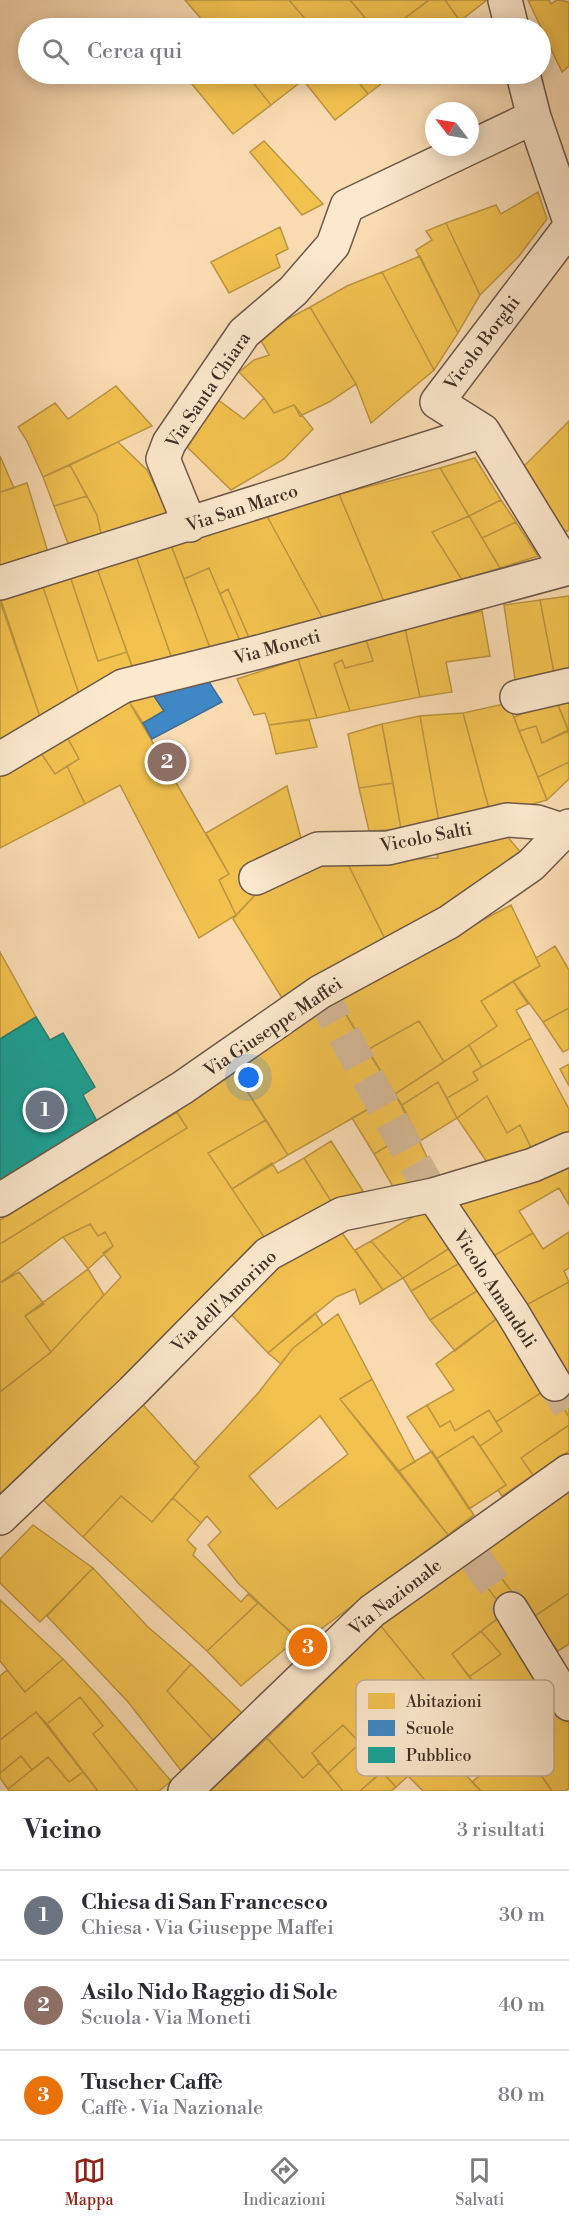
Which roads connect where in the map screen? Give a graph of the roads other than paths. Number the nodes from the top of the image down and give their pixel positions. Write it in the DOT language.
graph roads {
  1 [pos="505,0"];
  2 [pos="510,18"];
  3 [pos="526,84"];
  4 [pos="534,117"];
  5 [pos="569,219"];
  6 [pos="569,228"];
  7 [pos="483,431"];
  8 [pos="190,525"];
  9 [pos="568,568"];
  10 [pos="0,583"];
  11 [pos="569,685"];
  12 [pos="517,698"];
  13 [pos="0,759"];
  14 [pos="567,829"];
  15 [pos="256,878"];
  16 [pos="569,1149"];
  17 [pos="434,1195"];
  18 [pos="0,1200"];
  19 [pos="555,1384"];
  20 [pos="569,1471"];
  21 [pos="0,1518"];
  22 [pos="510,1609"];
  23 [pos="569,1704"];
  24 [pos="185,1791"];
  1 -- 2 [label="street"];
  3 -- 4 [label="street"];
  4 -- 5 [label="street"];
  4 -- 8 [label="street, Via Santa Chiara"];
  6 -- 7 [label="street, Vicolo Borghi"];
  7 -- 8 [label="street, Via San Marco"];
  7 -- 9 [label="street, Vicolo Borghi"];
  8 -- 10 [label="street, Via San Marco"];
  9 -- 13 [label="street, Via Moneti"];
  11 -- 12 [label="street"];
  14 -- 15 [label="street, Vicolo Salti"];
  14 -- 18 [label="street, Via Giuseppe Maffei"];
  16 -- 17 [label="street, Via dell'Amorino"];
  17 -- 19 [label="street, Vicolo Amandoli"];
  17 -- 21 [label="street, Via dell'Amorino"];
  20 -- 24 [label="street, Via Nazionale"];
  22 -- 23 [label="street"];
}
